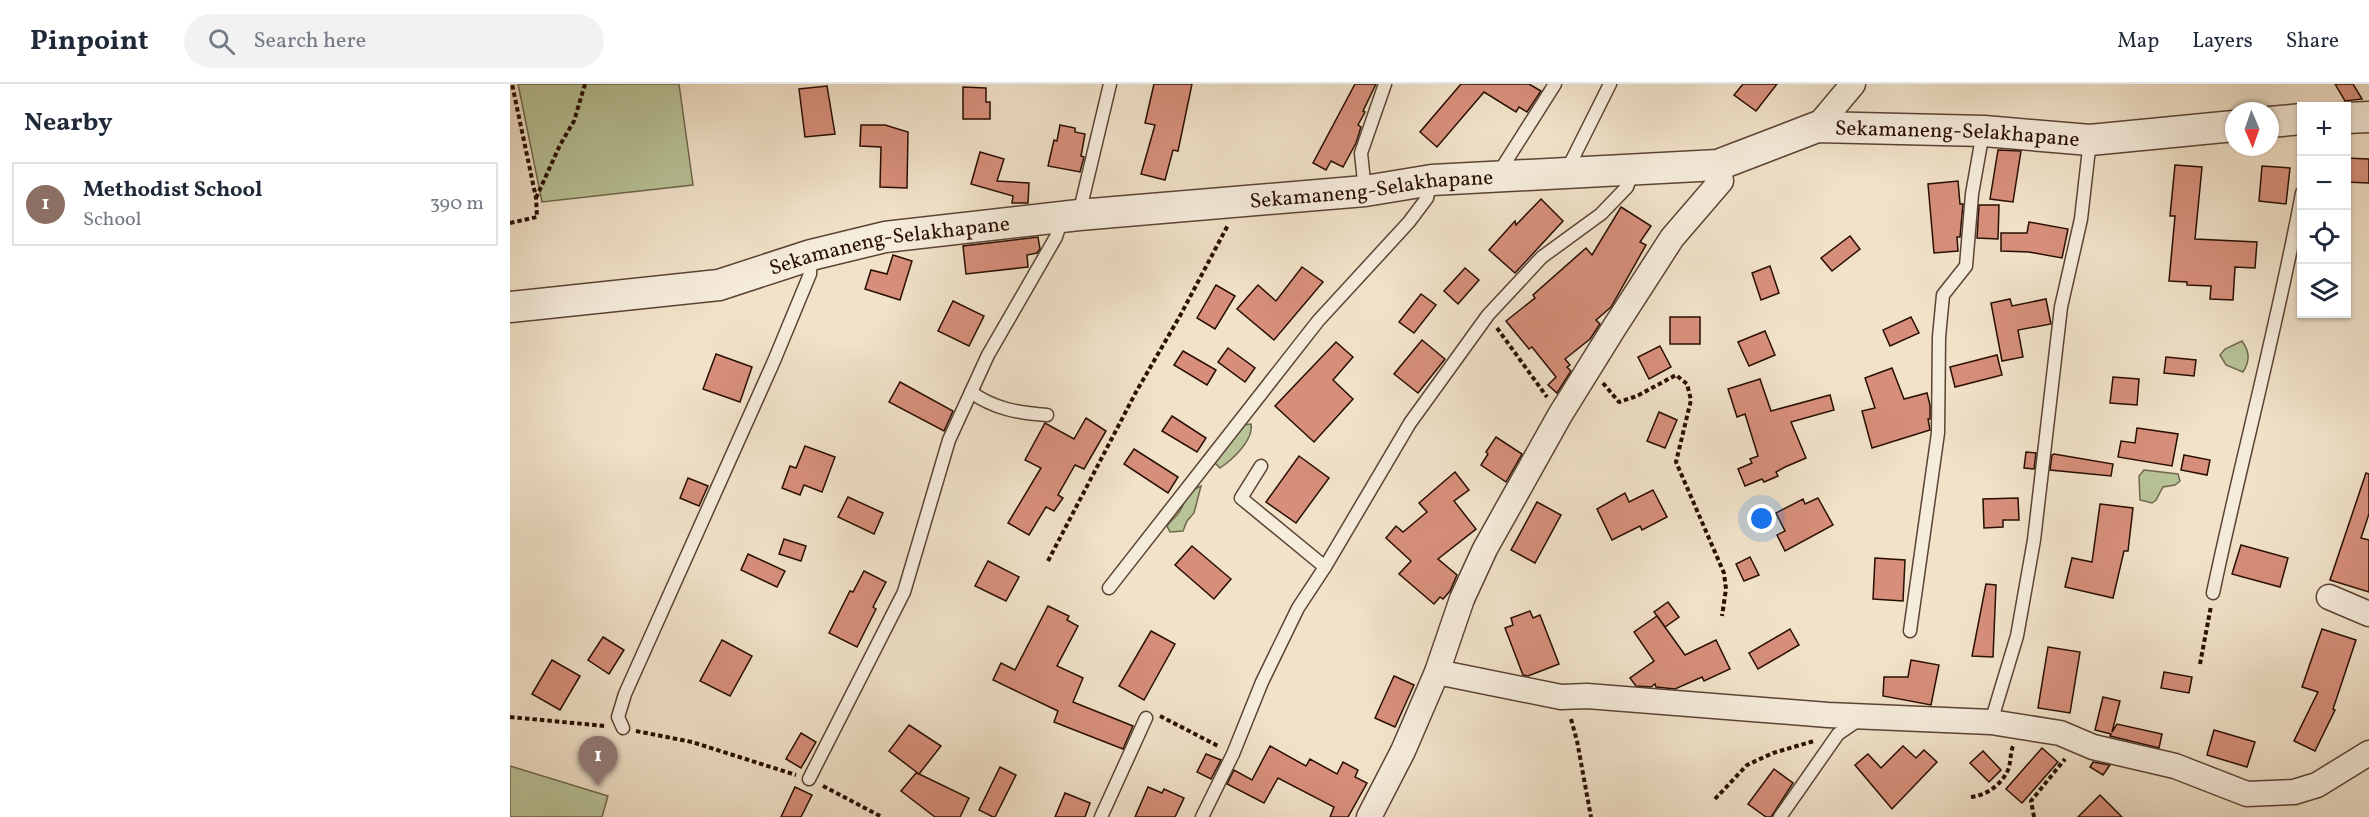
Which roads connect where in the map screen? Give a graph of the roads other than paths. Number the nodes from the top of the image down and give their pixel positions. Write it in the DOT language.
graph roads {
  1 [pos="1110,84"];
  2 [pos="1385,84"];
  3 [pos="1555,84"];
  4 [pos="1610,84"];
  5 [pos="1853,84"];
  6 [pos="2369,117"];
  7 [pos="2351,118"];
  8 [pos="2297,120"];
  9 [pos="2279,122"];
  10 [pos="2225,127"];
  11 [pos="1816,128"];
  12 [pos="1983,131"];
  13 [pos="2090,140"];
  14 [pos="1718,165"];
  15 [pos="1634,171"];
  16 [pos="1565,173"];
  17 [pos="1497,175"];
  18 [pos="1432,180"];
  19 [pos="1365,191"];
  20 [pos="2298,210"];
  21 [pos="1070,216"];
  22 [pos="811,255"];
  23 [pos="510,307"];
  24 [pos="971,392"];
  25 [pos="1047,416"];
  26 [pos="1261,466"];
  27 [pos="1325,567"];
  28 [pos="1109,588"];
  29 [pos="2213,593"];
  30 [pos="2329,597"];
  31 [pos="2369,614"];
  32 [pos="1910,631"];
  33 [pos="1437,672"];
  34 [pos="1858,716"];
  35 [pos="1146,718"];
  36 [pos="1991,722"];
  37 [pos="623,728"];
  38 [pos="2369,753"];
  39 [pos="809,779"];
  40 [pos="1101,817"];
  41 [pos="1202,817"];
  42 [pos="1369,817"];
  43 [pos="1780,817"];
  1 -- 21 [label="lane"];
  2 -- 19 [label="lane"];
  3 -- 17 [label="lane"];
  4 -- 16 [label="lane"];
  5 -- 11 [label="street"];
  6 -- 7 [label="street"];
  8 -- 9 [label="street"];
  10 -- 13 [label="street, Sekamaneng-Selakhapane"];
  11 -- 12 [label="street, Sekamaneng-Selakhapane"];
  11 -- 14 [label="street, Sekamaneng-Selakhapane"];
  12 -- 13 [label="street, Sekamaneng-Selakhapane"];
  12 -- 32 [label="lane"];
  13 -- 36 [label="lane"];
  14 -- 15 [label="street, Sekamaneng-Selakhapane"];
  14 -- 33 [label="street"];
  15 -- 16 [label="street, Sekamaneng-Selakhapane"];
  15 -- 27 [label="lane"];
  16 -- 17 [label="street, Sekamaneng-Selakhapane"];
  17 -- 18 [label="street, Sekamaneng-Selakhapane"];
  18 -- 19 [label="street, Sekamaneng-Selakhapane"];
  18 -- 28 [label="lane"];
  19 -- 21 [label="street, Sekamaneng-Selakhapane"];
  20 -- 29 [label="lane"];
  21 -- 22 [label="street, Sekamaneng-Selakhapane"];
  21 -- 24 [label="lane"];
  22 -- 23 [label="street, Sekamaneng-Selakhapane"];
  22 -- 37 [label="lane"];
  24 -- 25 [label="lane"];
  24 -- 39 [label="lane"];
  26 -- 27 [label="lane"];
  27 -- 41 [label="lane"];
  30 -- 31 [label="street"];
  33 -- 34 [label="street"];
  33 -- 42 [label="street"];
  34 -- 36 [label="street"];
  34 -- 43 [label="lane"];
  35 -- 40 [label="lane"];
  36 -- 38 [label="street"];
}
